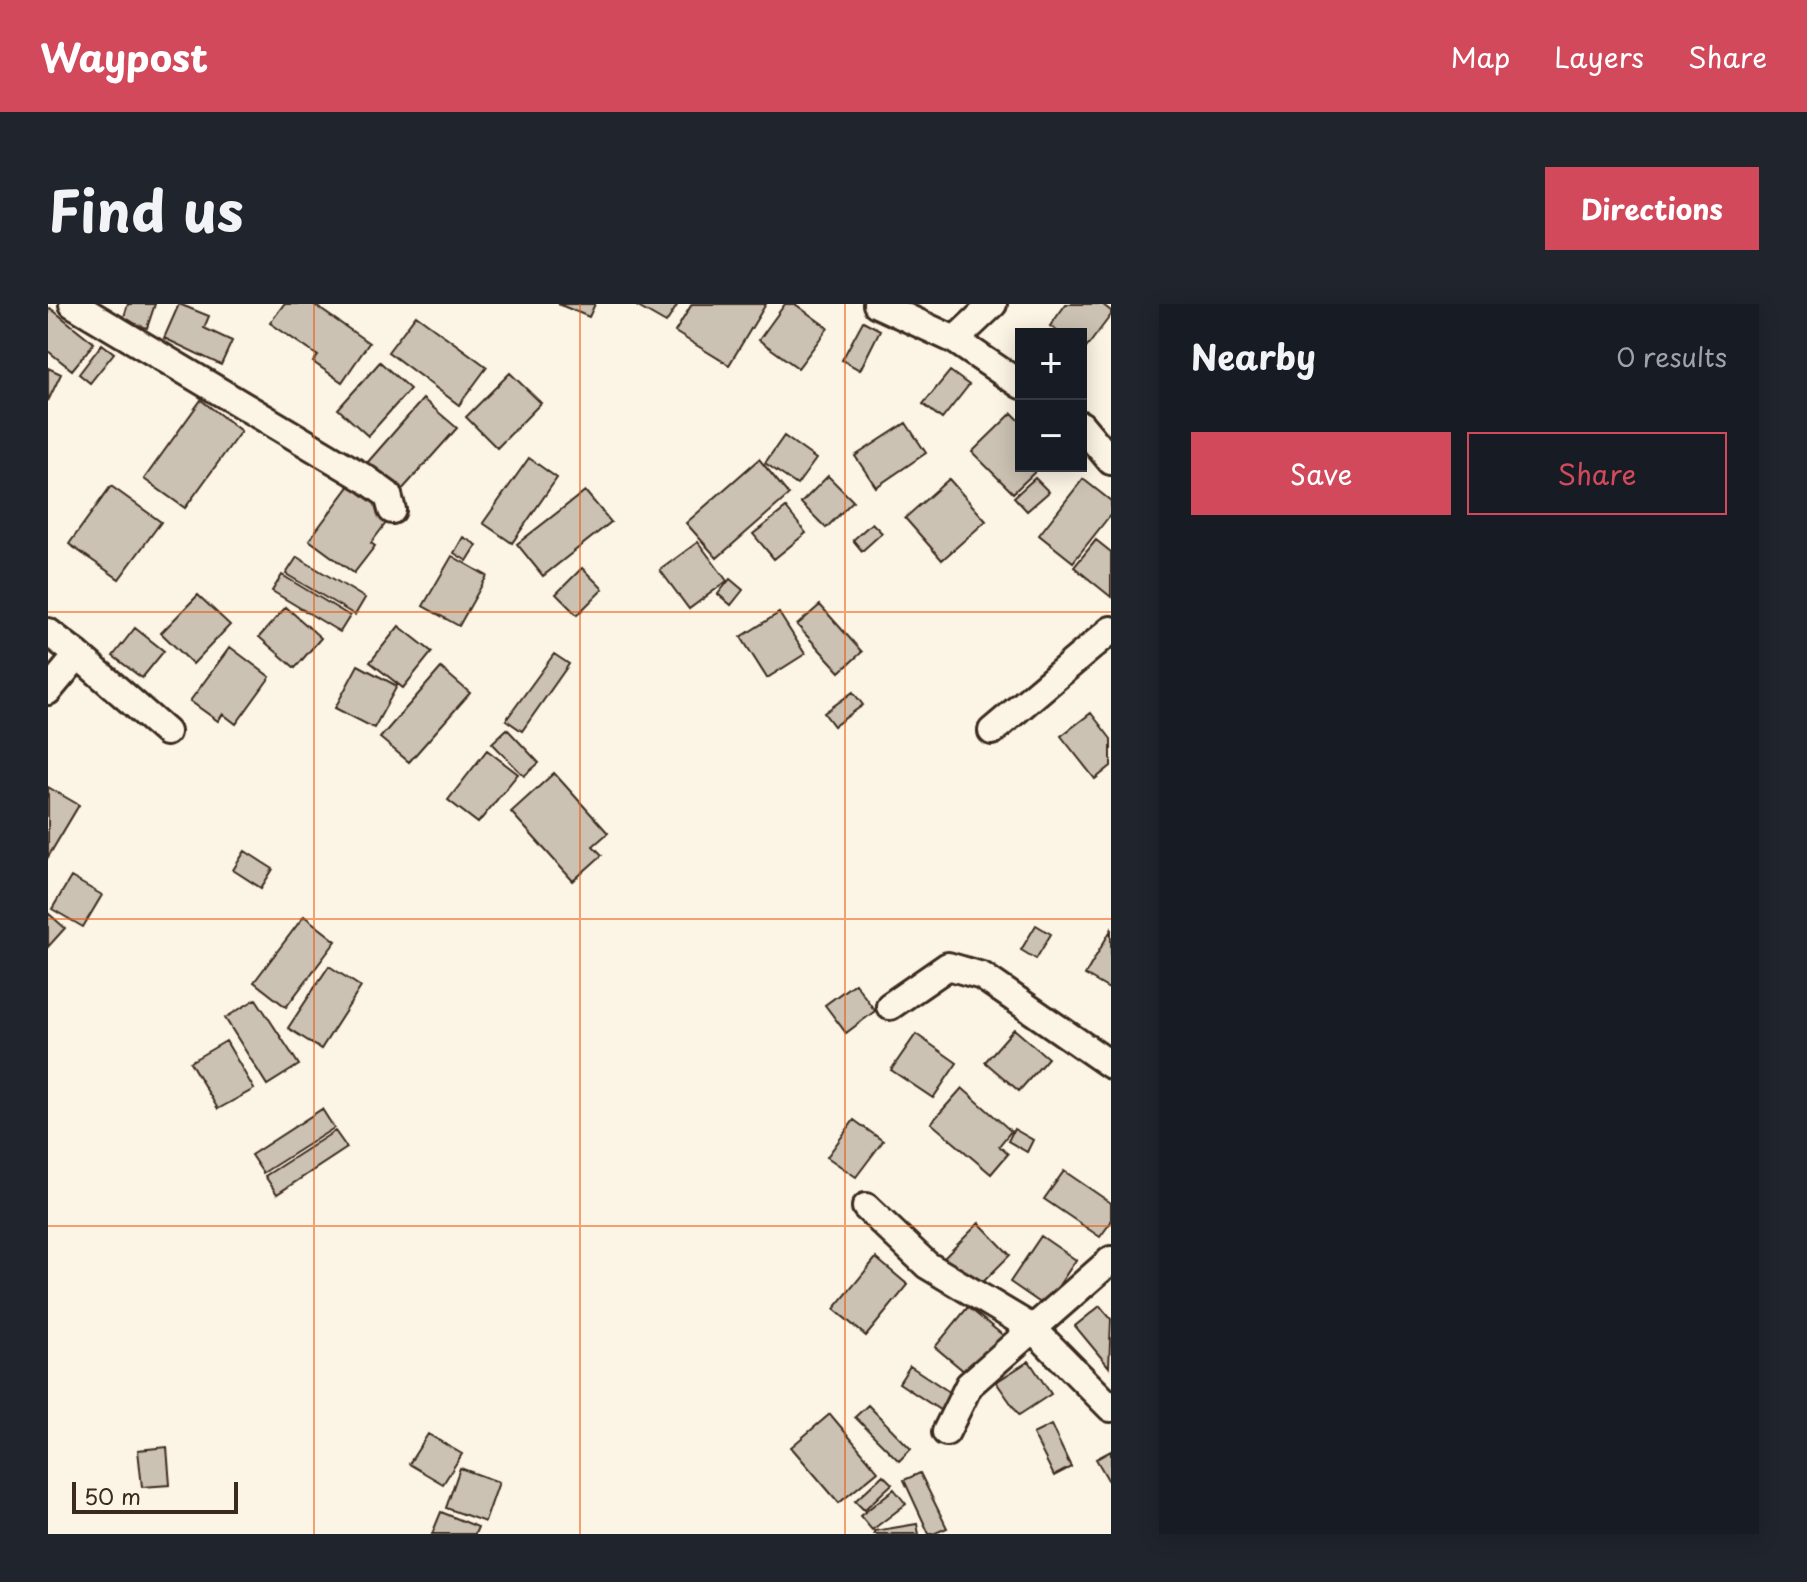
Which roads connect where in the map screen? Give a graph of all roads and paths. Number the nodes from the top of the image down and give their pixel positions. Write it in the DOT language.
graph roads {
  1 [pos="73,304"];
  2 [pos="877,304"];
  3 [pos="993,304"];
  4 [pos="955,340"];
  5 [pos="1015,381"];
  6 [pos="1087,432"];
  7 [pos="1111,461"];
  8 [pos="392,510"];
  9 [pos="1111,630"];
  10 [pos="48,632"];
  11 [pos="78,655"];
  12 [pos="48,691"];
  13 [pos="992,731"];
  14 [pos="166,732"];
  15 [pos="890,1006"];
  16 [pos="1111,1065"];
  17 [pos="866,1207"];
  18 [pos="1111,1260"];
  19 [pos="1032,1328"];
  20 [pos="1111,1408"];
  21 [pos="946,1432"];
  1 -- 8 [label="street"];
  2 -- 4 [label="street"];
  3 -- 4 [label="street"];
  4 -- 5 [label="street"];
  6 -- 7 [label="street"];
  9 -- 13 [label="street"];
  10 -- 11 [label="street"];
  11 -- 12 [label="street"];
  11 -- 14 [label="street"];
  15 -- 16 [label="street"];
  17 -- 19 [label="street"];
  18 -- 19 [label="street"];
  19 -- 20 [label="street"];
  19 -- 21 [label="street"];
}
